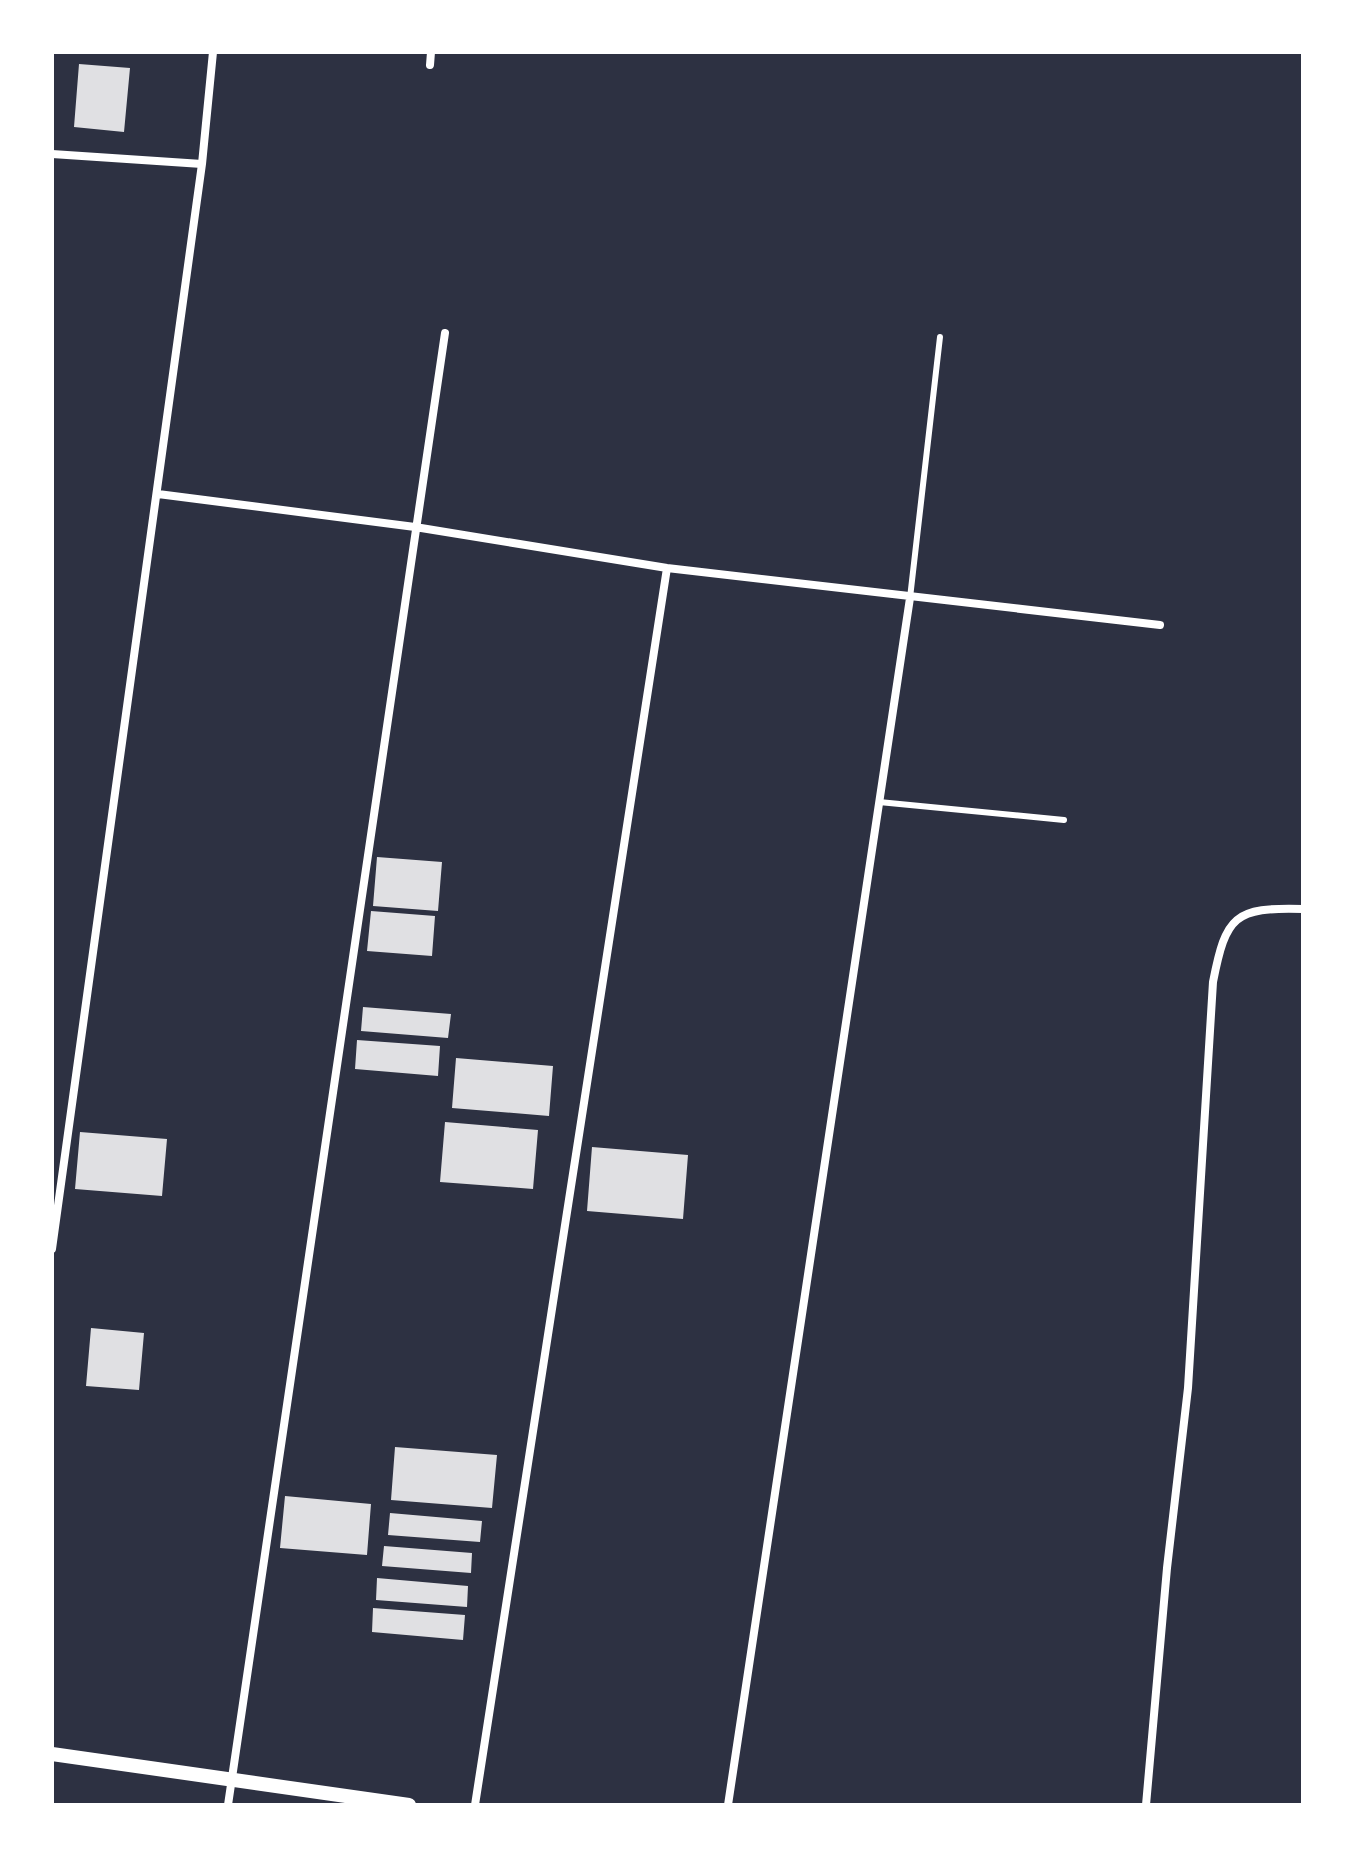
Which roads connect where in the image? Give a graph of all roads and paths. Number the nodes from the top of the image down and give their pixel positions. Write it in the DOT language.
graph roads {
  1 [pos="213,52"];
  2 [pos="431,52"];
  3 [pos="430,65"];
  4 [pos="52,154"];
  5 [pos="202,164"];
  6 [pos="445,333"];
  7 [pos="940,337"];
  8 [pos="158,494"];
  9 [pos="415,527"];
  10 [pos="667,568"];
  11 [pos="910,598"];
  12 [pos="1160,625"];
  13 [pos="879,802"];
  14 [pos="1064,820"];
  15 [pos="1303,909"];
  16 [pos="52,1249"];
  17 [pos="52,1754"];
  18 [pos="231,1780"];
  19 [pos="228,1805"];
  20 [pos="409,1805"];
  21 [pos="475,1805"];
  22 [pos="728,1805"];
  23 [pos="1146,1805"];
  1 -- 5 [label="street"];
  2 -- 3 [label="street"];
  4 -- 5 [label="street"];
  5 -- 8 [label="street"];
  6 -- 9 [label="street"];
  7 -- 11 [label="lane"];
  8 -- 9 [label="street"];
  8 -- 16 [label="street"];
  9 -- 10 [label="street"];
  9 -- 18 [label="street"];
  10 -- 11 [label="street"];
  10 -- 21 [label="street"];
  11 -- 12 [label="street"];
  11 -- 13 [label="street"];
  13 -- 14 [label="lane"];
  13 -- 22 [label="street"];
  15 -- 23 [label="street"];
  17 -- 18 [label="street"];
  18 -- 19 [label="street"];
  18 -- 20 [label="street"];
}
